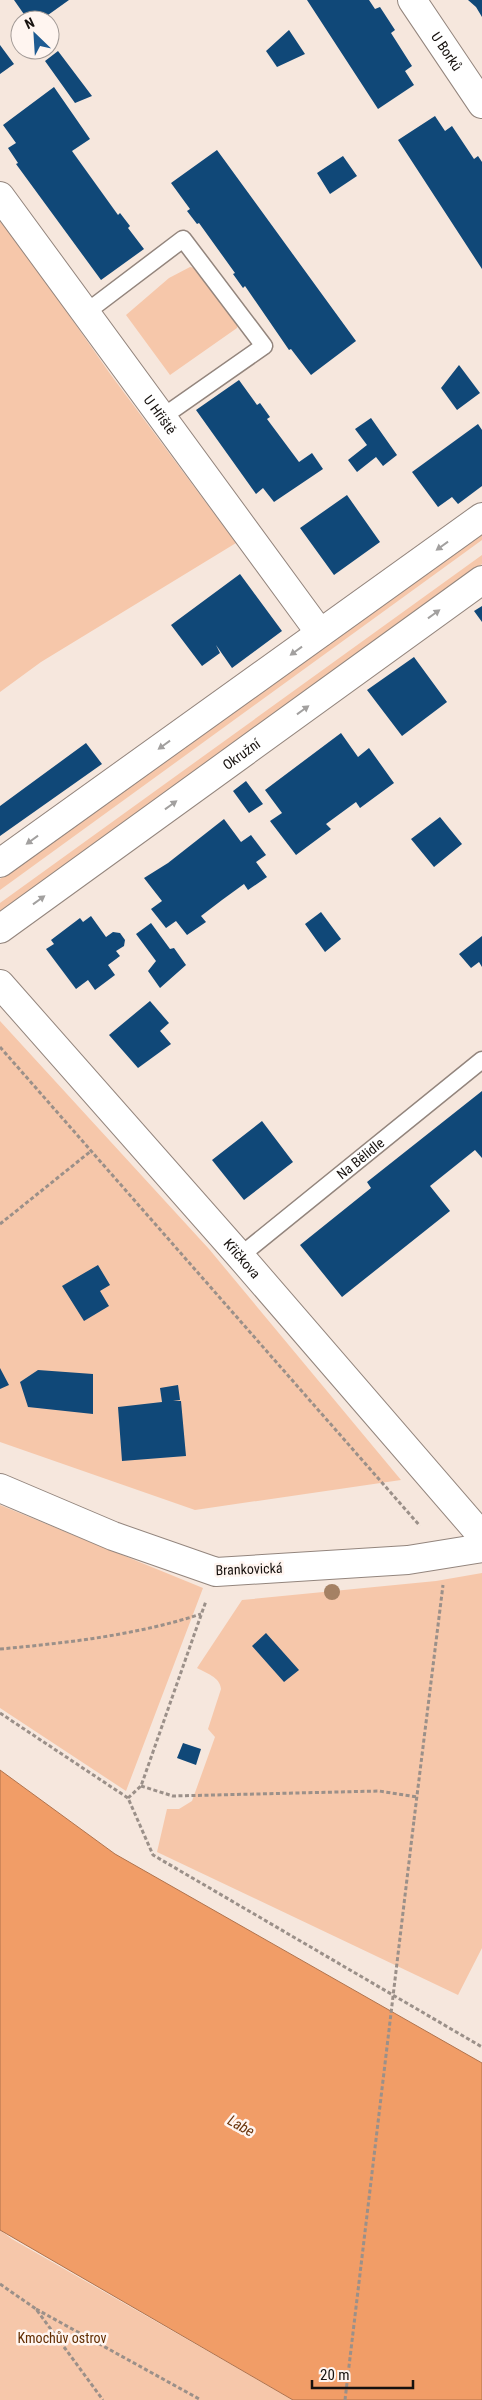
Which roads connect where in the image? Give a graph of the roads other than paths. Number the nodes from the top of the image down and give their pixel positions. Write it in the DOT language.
graph roads {
  1 [pos="412,0"];
  2 [pos="482,104"];
  3 [pos="0,196"];
  4 [pos="84,314"];
  5 [pos="161,418"];
  6 [pos="482,517"];
  7 [pos="482,580"];
  8 [pos="320,633"];
  9 [pos="0,863"];
  10 [pos="0,929"];
  11 [pos="0,984"];
  12 [pos="482,1060"];
  13 [pos="240,1256"];
  14 [pos="0,1488"];
  15 [pos="482,1536"];
  16 [pos="482,1548"];
  1 -- 2 [label="street, U Borků"];
  3 -- 4 [label="street, U Hřiště"];
  4 -- 5 [label="street, U Hřiště"];
  4 -- 5 [label="lane"];
  5 -- 8 [label="street, U Hřiště"];
  6 -- 8 [label="street, one-way"];
  10 -- 7 [label="street, Okružní, one-way"];
  8 -- 9 [label="street, one-way"];
  11 -- 13 [label="street, Křičkova"];
  12 -- 13 [label="lane, Na Bělidle"];
  13 -- 15 [label="street, Křičkova"];
  14 -- 16 [label="street, Brankovická"];
}
